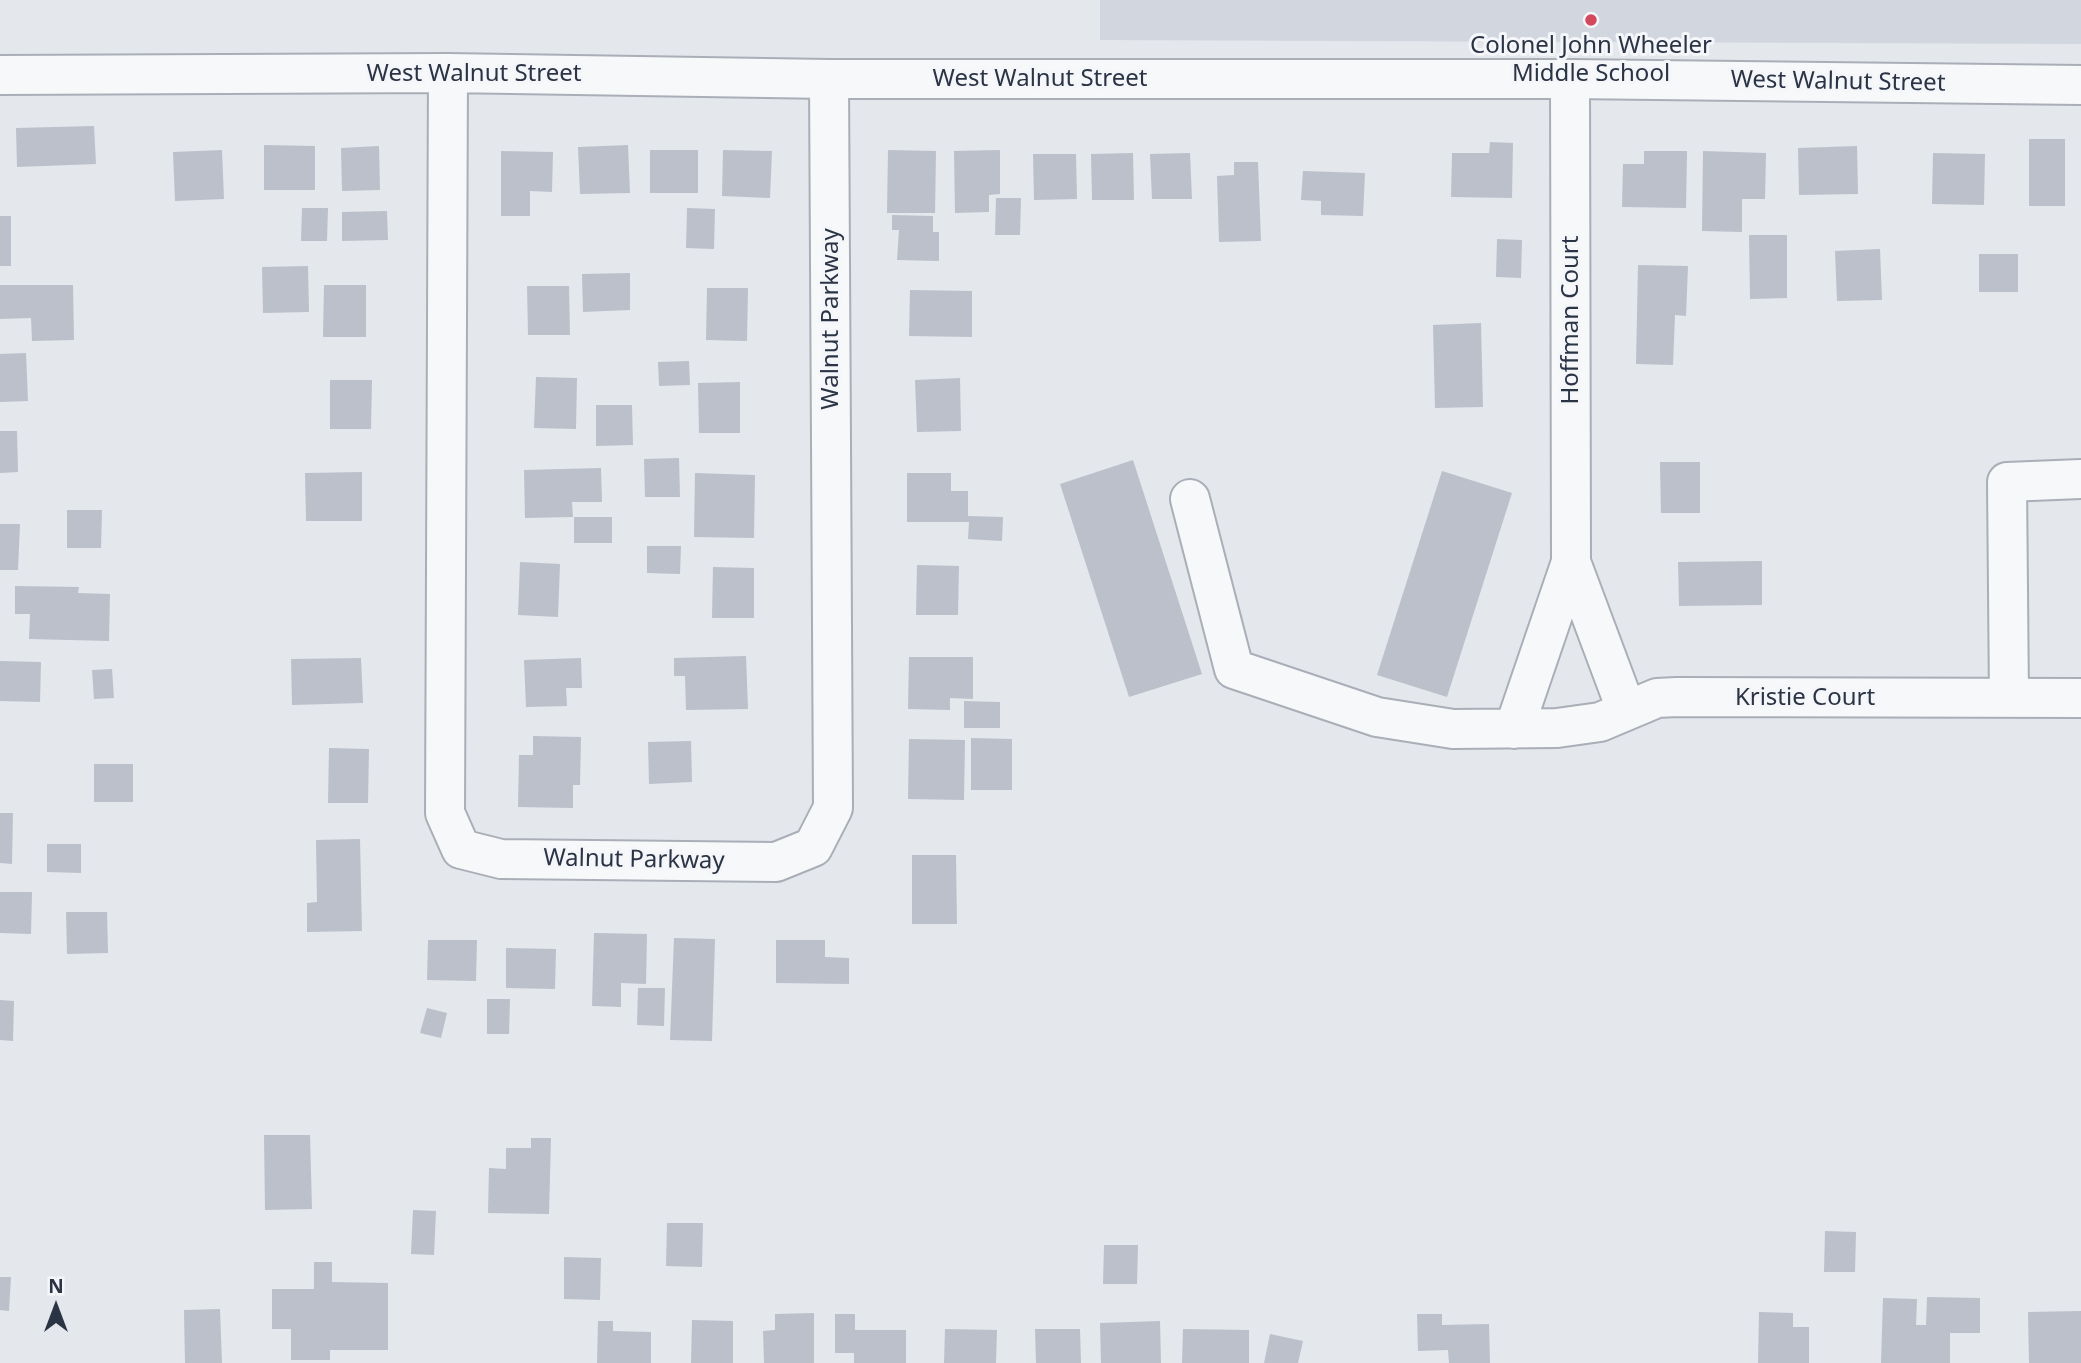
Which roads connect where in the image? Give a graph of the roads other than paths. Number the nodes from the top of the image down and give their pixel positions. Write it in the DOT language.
graph roads {
  1 [pos="448,73"];
  2 [pos="0,75"];
  3 [pos="830,79"];
  4 [pos="1570,79"];
  5 [pos="2081,85"];
  6 [pos="2081,479"];
  7 [pos="1190,499"];
  8 [pos="1572,562"];
  9 [pos="2081,698"];
  10 [pos="1998,699"];
  11 [pos="1626,709"];
  12 [pos="1514,729"];
  1 -- 2 [label="street, West Walnut Street"];
  1 -- 3 [label="street, West Walnut Street"];
  1 -- 3 [label="street, Walnut Parkway"];
  3 -- 4 [label="street, West Walnut Street"];
  4 -- 5 [label="street, West Walnut Street"];
  4 -- 8 [label="street, Hoffman Court"];
  6 -- 10 [label="street"];
  7 -- 12 [label="street"];
  8 -- 11 [label="street, Hoffman Court"];
  8 -- 12 [label="street, Hoffman Court"];
  9 -- 10 [label="street, Kristie Court"];
  10 -- 11 [label="street, Kristie Court"];
  11 -- 12 [label="street"];
}
